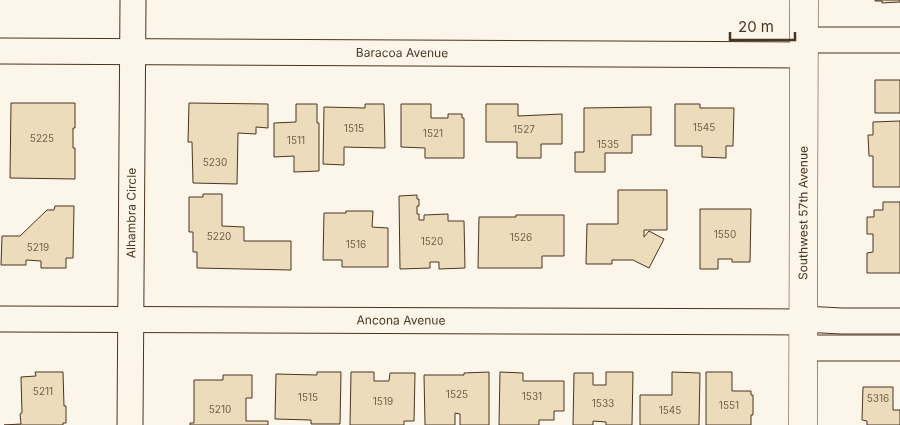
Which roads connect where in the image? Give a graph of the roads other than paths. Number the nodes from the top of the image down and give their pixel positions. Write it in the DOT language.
graph roads {
  1 [pos="133,0"];
  2 [pos="804,0"];
  3 [pos="900,40"];
  4 [pos="804,47"];
  5 [pos="0,51"];
  6 [pos="132,52"];
  7 [pos="0,319"];
  8 [pos="131,320"];
  9 [pos="900,321"];
  10 [pos="802,330"];
  11 [pos="900,348"];
  12 [pos="130,425"];
  13 [pos="802,425"];
  1 -- 6 [label="street, Alhambra Circle"];
  2 -- 4 [label="main road, Southwest 57th Avenue"];
  3 -- 4 [label="street, Baracoa Avenue"];
  4 -- 6 [label="street, Baracoa Avenue"];
  4 -- 10 [label="main road, Southwest 57th Avenue"];
  5 -- 6 [label="street, Baracoa Avenue"];
  6 -- 8 [label="street, Alhambra Circle"];
  7 -- 8 [label="street, Ancona Avenue"];
  8 -- 10 [label="street, Ancona Avenue"];
  8 -- 12 [label="street, Alhambra Circle"];
  9 -- 10 [label="street"];
  10 -- 11 [label="street"];
  10 -- 13 [label="main road, Southwest 57th Avenue"];
}
